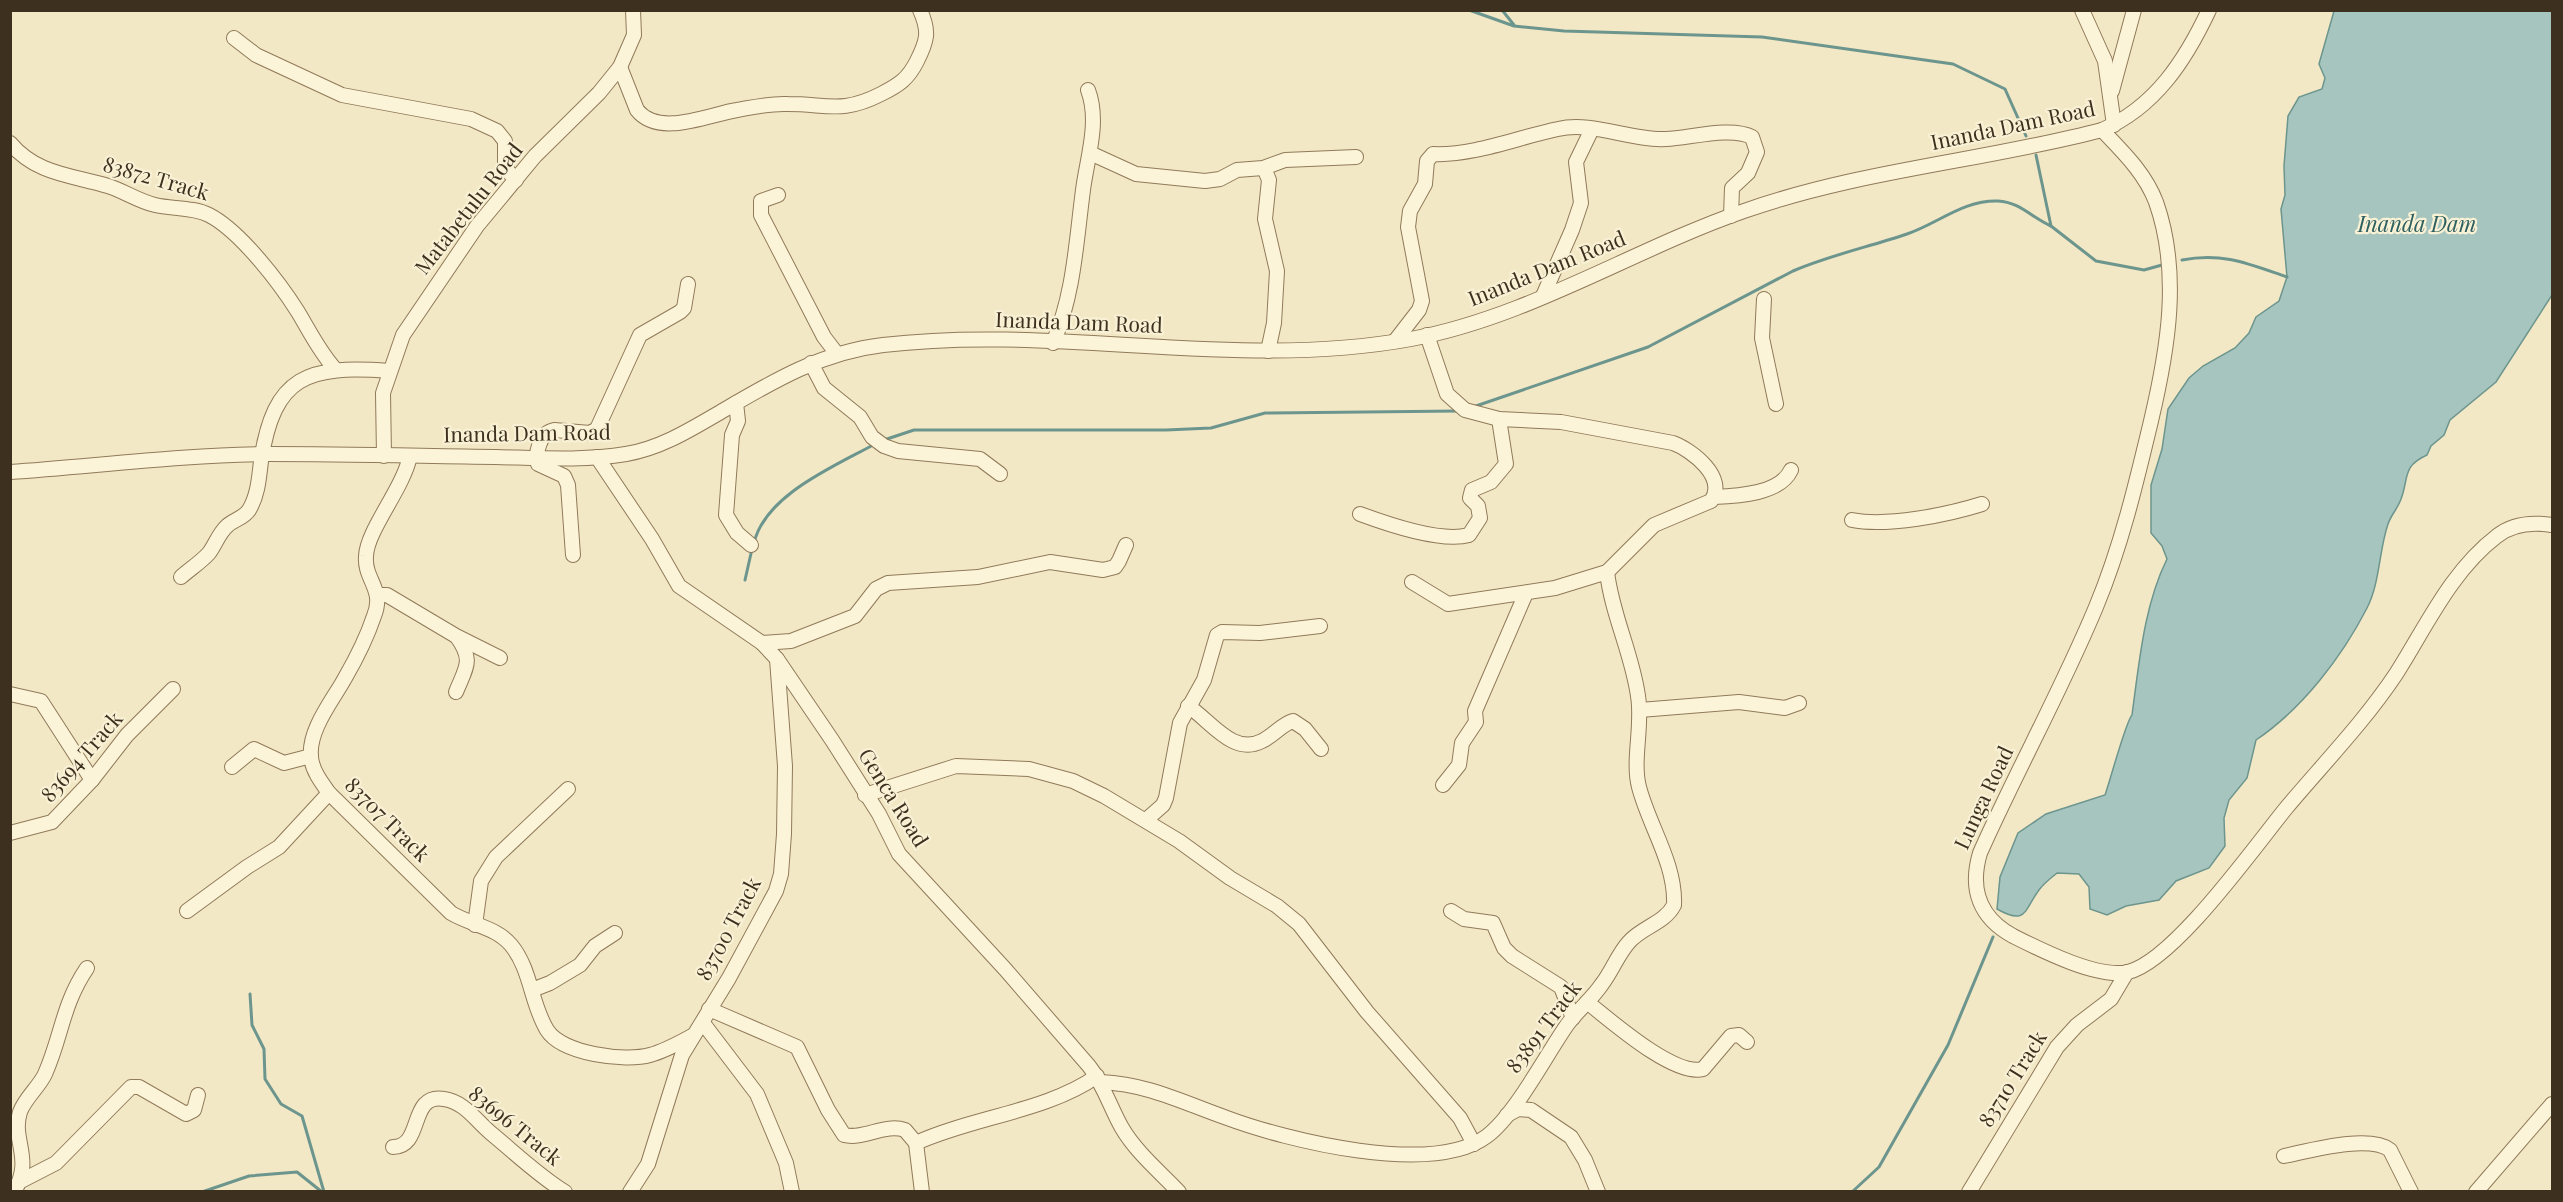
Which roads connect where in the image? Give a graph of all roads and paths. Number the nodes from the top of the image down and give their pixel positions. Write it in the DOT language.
graph roads {
  1 [pos="633,10"];
  2 [pos="920,10"];
  3 [pos="2082,10"];
  4 [pos="2134,10"];
  5 [pos="2209,10"];
  6 [pos="234,38"];
  7 [pos="620,67"];
  8 [pos="1088,90"];
  9 [pos="2110,96"];
  10 [pos="2108,127"];
  11 [pos="1592,129"];
  12 [pos="10,143"];
  13 [pos="1090,153"];
  14 [pos="1356,157"];
  15 [pos="1264,168"];
  16 [pos="516,180"];
  17 [pos="778,195"];
  18 [pos="1731,216"];
  19 [pos="688,284"];
  20 [pos="1543,296"];
  21 [pos="1764,299"];
  22 [pos="1427,335"];
  23 [pos="1395,341"];
  24 [pos="1053,343"];
  25 [pos="1268,351"];
  26 [pos="837,354"];
  27 [pos="812,363"];
  28 [pos="335,369"];
  29 [pos="390,371"];
  30 [pos="736,403"];
  31 [pos="1776,404"];
  32 [pos="1499,419"];
  33 [pos="263,454"];
  34 [pos="384,456"];
  35 [pos="410,456"];
  36 [pos="597,457"];
  37 [pos="537,458"];
  38 [pos="1791,470"];
  39 [pos="10,472"];
  40 [pos="1000,474"];
  41 [pos="1714,497"];
  42 [pos="1982,504"];
  43 [pos="1360,514"];
  44 [pos="1851,520"];
  45 [pos="2553,525"];
  46 [pos="751,545"];
  47 [pos="1126,545"];
  48 [pos="573,555"];
  49 [pos="1607,572"];
  50 [pos="181,577"];
  51 [pos="1412,582"];
  52 [pos="1526,593"];
  53 [pos="378,595"];
  54 [pos="1320,626"];
  55 [pos="456,636"];
  56 [pos="762,643"];
  57 [pos="500,658"];
  58 [pos="777,659"];
  59 [pos="173,689"];
  60 [pos="456,692"];
  61 [pos="10,694"];
  62 [pos="1799,703"];
  63 [pos="1188,706"];
  64 [pos="1640,710"];
  65 [pos="1321,749"];
  66 [pos="310,756"];
  67 [pos="232,767"];
  68 [pos="92,780"];
  69 [pos="1443,785"];
  70 [pos="568,789"];
  71 [pos="329,792"];
  72 [pos="865,795"];
  73 [pos="1146,820"];
  74 [pos="10,833"];
  75 [pos="187,911"];
  76 [pos="1451,911"];
  77 [pos="475,925"];
  78 [pos="615,933"];
  79 [pos="87,968"];
  80 [pos="2127,972"];
  81 [pos="532,990"];
  82 [pos="1587,1002"];
  83 [pos="709,1010"];
  84 [pos="1573,1018"];
  85 [pos="702,1023"];
  86 [pos="692,1036"];
  87 [pos="1747,1042"];
  88 [pos="1099,1079"];
  89 [pos="198,1095"];
  90 [pos="2553,1104"];
  91 [pos="1503,1118"];
  92 [pos="916,1143"];
  93 [pos="1474,1144"];
  94 [pos="393,1147"];
  95 [pos="2284,1155"];
  96 [pos="18,1186"];
  97 [pos="565,1191"];
  98 [pos="630,1191"];
  99 [pos="792,1191"];
  100 [pos="922,1191"];
  101 [pos="1179,1191"];
  102 [pos="1598,1191"];
  103 [pos="1969,1191"];
  104 [pos="2411,1191"];
  105 [pos="2476,1191"];
  1 -- 7 [label="street, Matabetulu Road"];
  2 -- 7 [label="street"];
  3 -- 9 [label="street"];
  4 -- 9 [label="street"];
  5 -- 10 [label="street, Inanda Dam Road"];
  6 -- 16 [label="street"];
  7 -- 16 [label="street, Matabetulu Road"];
  8 -- 13 [label="street"];
  9 -- 10 [label="street"];
  10 -- 18 [label="street, Inanda Dam Road"];
  10 -- 80 [label="street, Lunga Road"];
  11 -- 18 [label="street"];
  11 -- 20 [label="street"];
  11 -- 23 [label="street"];
  12 -- 28 [label="street, 83872 Track"];
  13 -- 15 [label="street"];
  13 -- 24 [label="street"];
  14 -- 15 [label="street"];
  15 -- 25 [label="street"];
  16 -- 29 [label="street, Matabetulu Road"];
  17 -- 26 [label="street"];
  18 -- 20 [label="street, Inanda Dam Road"];
  19 -- 37 [label="street"];
  20 -- 22 [label="street, Inanda Dam Road"];
  21 -- 31 [label="street"];
  22 -- 23 [label="street, Inanda Dam Road"];
  22 -- 32 [label="street"];
  23 -- 25 [label="street, Inanda Dam Road"];
  24 -- 25 [label="street, Inanda Dam Road"];
  24 -- 26 [label="street, Inanda Dam Road"];
  26 -- 27 [label="street, Inanda Dam Road"];
  27 -- 30 [label="street, Inanda Dam Road"];
  27 -- 40 [label="street"];
  28 -- 29 [label="street"];
  28 -- 33 [label="street"];
  29 -- 34 [label="street, Matabetulu Road"];
  30 -- 36 [label="street, Inanda Dam Road"];
  30 -- 46 [label="street"];
  32 -- 41 [label="street"];
  32 -- 43 [label="street"];
  33 -- 34 [label="street, Inanda Dam Road"];
  33 -- 39 [label="street, Inanda Dam Road"];
  33 -- 50 [label="street"];
  34 -- 35 [label="street, Inanda Dam Road"];
  35 -- 37 [label="street, Inanda Dam Road"];
  35 -- 53 [label="street"];
  36 -- 37 [label="street, Inanda Dam Road"];
  36 -- 56 [label="street, Genca Road"];
  37 -- 48 [label="street"];
  38 -- 41 [label="street"];
  41 -- 49 [label="street"];
  42 -- 44 [label="street"];
  45 -- 80 [label="street"];
  47 -- 56 [label="street"];
  49 -- 52 [label="street"];
  49 -- 64 [label="street, 83891 Track"];
  51 -- 52 [label="street"];
  52 -- 69 [label="street"];
  53 -- 55 [label="street"];
  53 -- 66 [label="street"];
  54 -- 63 [label="street"];
  55 -- 57 [label="street"];
  55 -- 60 [label="street"];
  56 -- 58 [label="street, Genca Road"];
  58 -- 72 [label="street, Genca Road"];
  58 -- 83 [label="street, 83700 Track"];
  59 -- 68 [label="street, 83694 Track"];
  61 -- 68 [label="street"];
  62 -- 64 [label="street"];
  63 -- 65 [label="street"];
  63 -- 73 [label="street"];
  64 -- 82 [label="street, 83891 Track"];
  66 -- 67 [label="street"];
  66 -- 71 [label="street, 83707 Track"];
  68 -- 74 [label="street, 83694 Track"];
  70 -- 77 [label="street"];
  71 -- 75 [label="street"];
  71 -- 77 [label="street, 83707 Track"];
  72 -- 73 [label="street"];
  72 -- 88 [label="street, Genca Road"];
  73 -- 93 [label="street"];
  76 -- 84 [label="street"];
  77 -- 81 [label="street, 83707 Track"];
  78 -- 81 [label="street"];
  79 -- 96 [label="street"];
  80 -- 103 [label="street, 83710 Track"];
  81 -- 86 [label="street, 83707 Track"];
  82 -- 84 [label="street, 83891 Track"];
  82 -- 87 [label="street"];
  83 -- 85 [label="street, 83700 Track"];
  83 -- 92 [label="street"];
  84 -- 91 [label="street, 83891 Track"];
  85 -- 86 [label="street"];
  85 -- 99 [label="street"];
  86 -- 98 [label="street"];
  88 -- 92 [label="street"];
  88 -- 93 [label="street, 83891 Track"];
  88 -- 101 [label="street, Genca Road"];
  89 -- 96 [label="street"];
  90 -- 105 [label="street"];
  91 -- 93 [label="street, 83891 Track"];
  91 -- 102 [label="street"];
  92 -- 100 [label="street"];
  94 -- 97 [label="street, 83696 Track"];
  95 -- 104 [label="street"];
}
